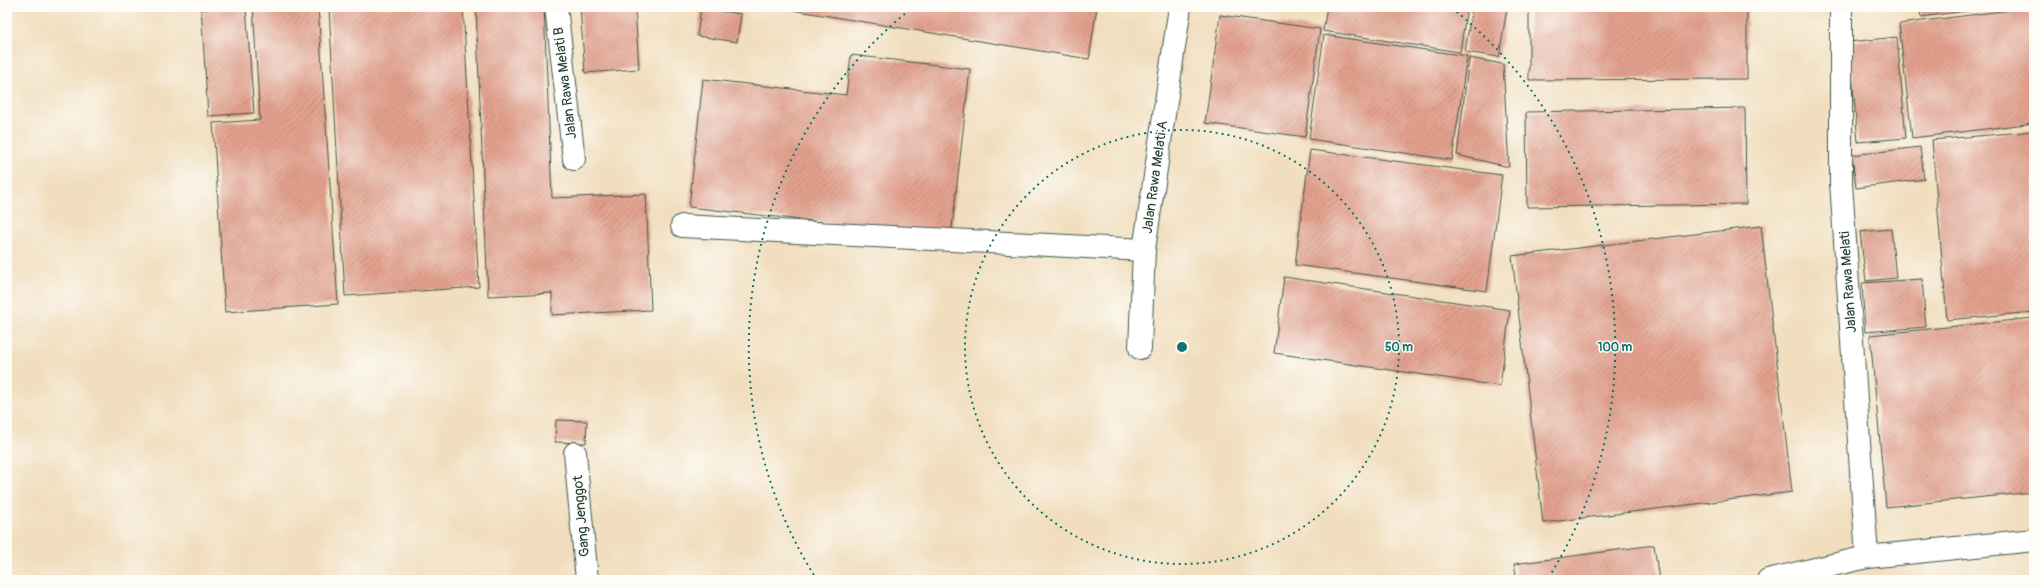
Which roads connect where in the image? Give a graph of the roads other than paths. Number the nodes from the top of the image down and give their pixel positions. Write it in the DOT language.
graph roads {
  1 [pos="556,7"];
  2 [pos="1180,7"];
  3 [pos="1841,7"];
  4 [pos="574,159"];
  5 [pos="682,226"];
  6 [pos="1144,250"];
  7 [pos="1140,348"];
  8 [pos="575,453"];
  9 [pos="2034,540"];
  10 [pos="1867,557"];
  11 [pos="587,580"];
  12 [pos="1768,580"];
  1 -- 4 [label="street, Jalan Rawa Melati B"];
  2 -- 6 [label="street, Jalan Rawa Melati A"];
  3 -- 10 [label="street, Jalan Rawa Melati"];
  5 -- 6 [label="street"];
  6 -- 7 [label="street, Jalan Rawa Melati A"];
  8 -- 11 [label="street, Gang Jenggot"];
  9 -- 10 [label="street"];
  10 -- 12 [label="street"];
}
